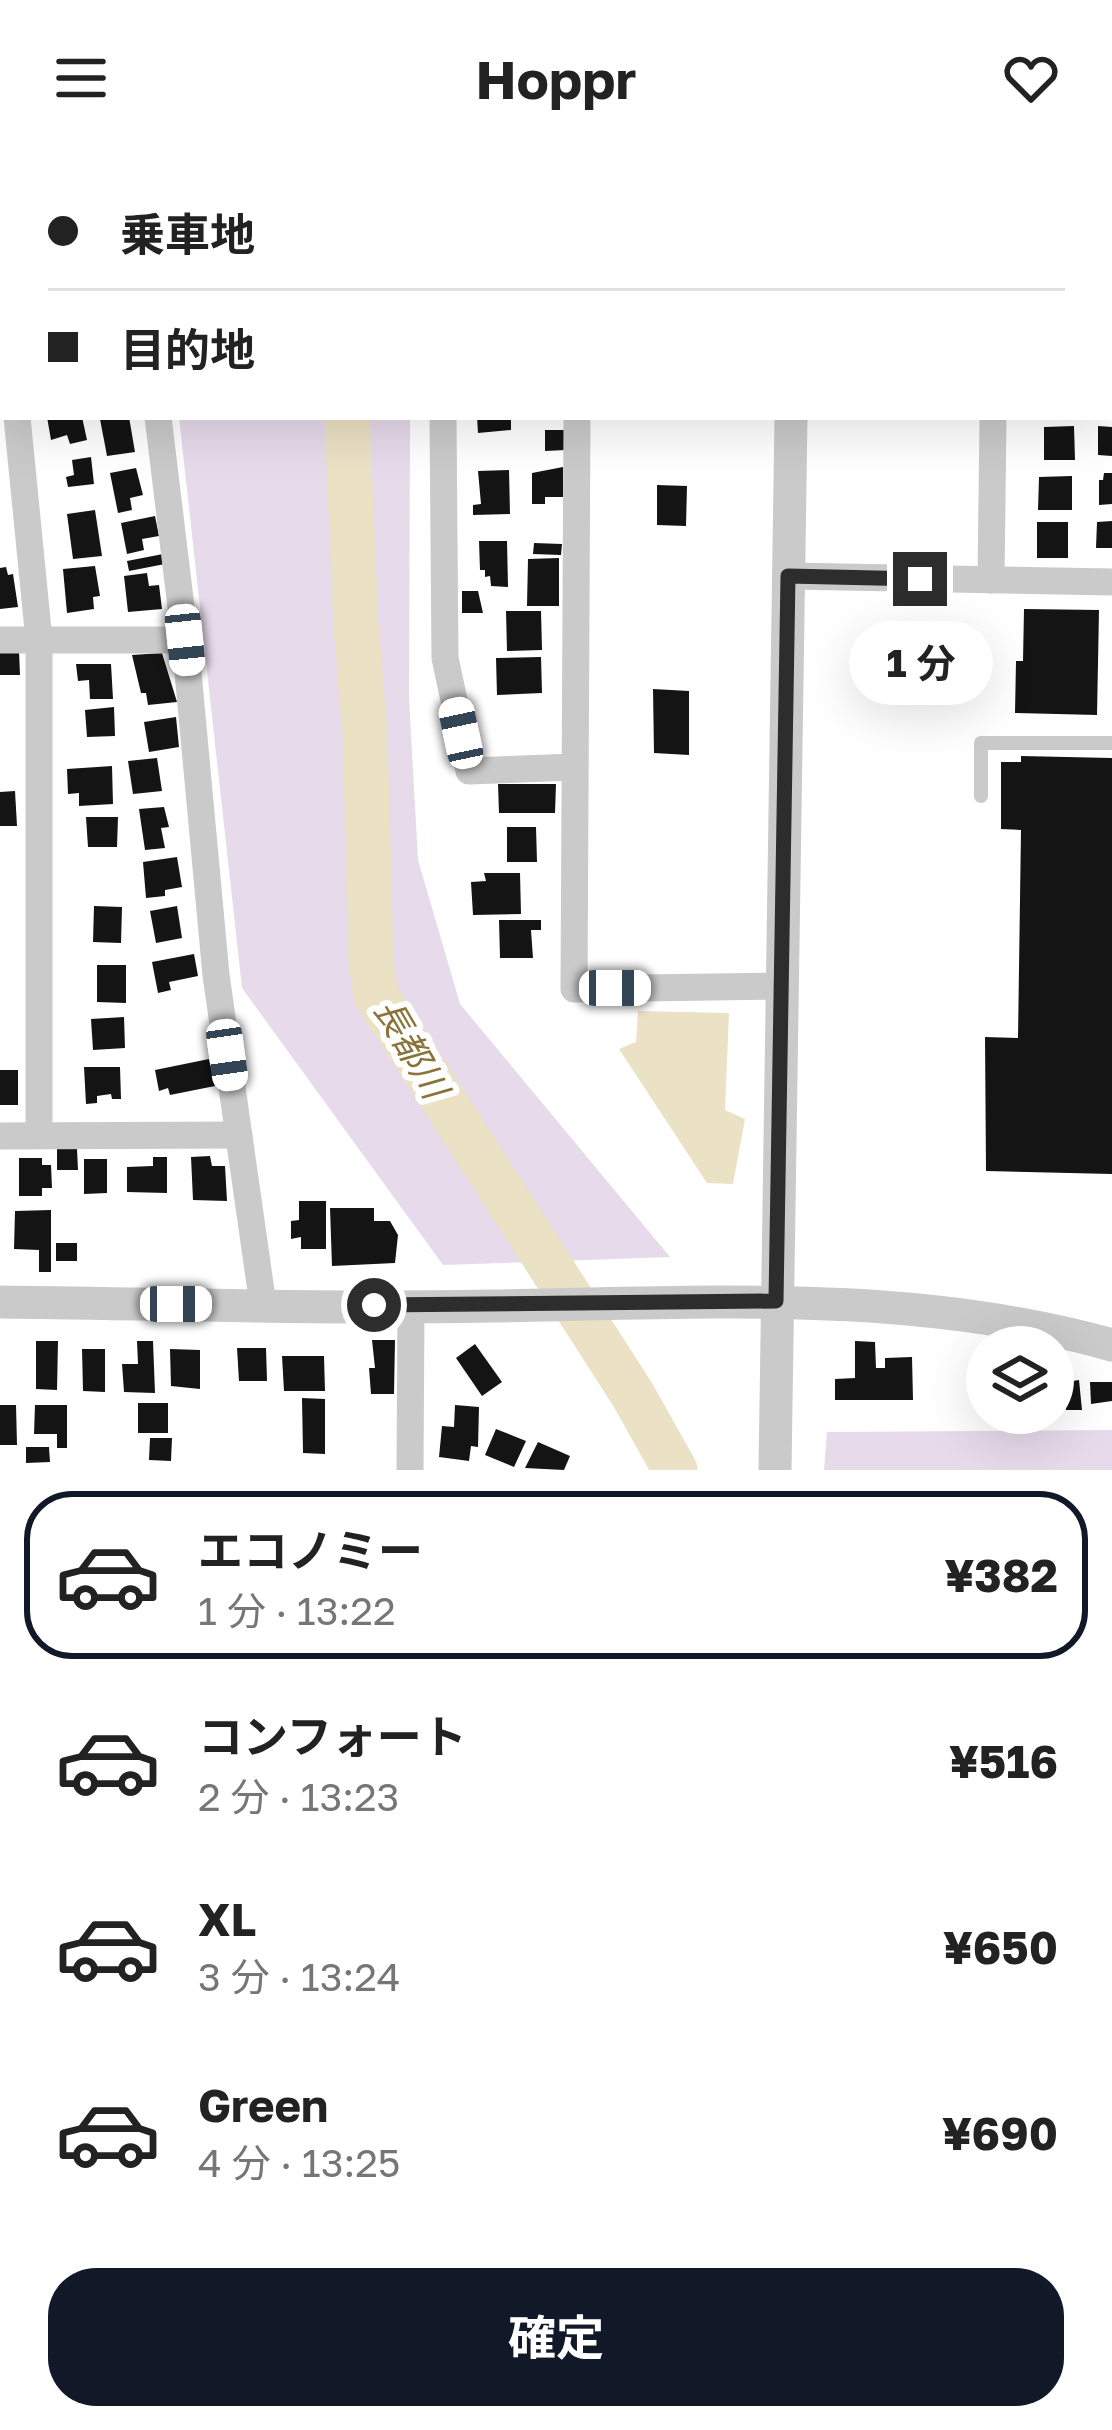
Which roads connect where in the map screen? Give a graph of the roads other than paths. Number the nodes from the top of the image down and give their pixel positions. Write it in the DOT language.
graph roads {
  1 [pos="17,420"];
  2 [pos="158,420"];
  3 [pos="443,420"];
  4 [pos="578,420"];
  5 [pos="790,420"];
  6 [pos="993,420"];
  7 [pos="788,576"];
  8 [pos="992,580"];
  9 [pos="1112,582"];
  10 [pos="0,640"];
  11 [pos="39,640"];
  12 [pos="185,640"];
  13 [pos="1112,743"];
  14 [pos="575,767"];
  15 [pos="981,796"];
  16 [pos="782,986"];
  17 [pos="239,1135"];
  18 [pos="0,1136"];
  19 [pos="39,1136"];
  20 [pos="776,1301"];
  21 [pos="0,1302"];
  22 [pos="263,1305"];
  23 [pos="411,1306"];
  24 [pos="1112,1345"];
  25 [pos="410,1470"];
  26 [pos="775,1470"];
  1 -- 11 [label="street"];
  2 -- 12 [label="street"];
  3 -- 14 [label="street"];
  4 -- 14 [label="street"];
  5 -- 7 [label="street"];
  6 -- 8 [label="street"];
  7 -- 8 [label="street"];
  7 -- 16 [label="street"];
  8 -- 9 [label="street"];
  10 -- 11 [label="street"];
  11 -- 12 [label="street"];
  11 -- 19 [label="street"];
  12 -- 17 [label="street"];
  13 -- 15 [label="lane"];
  14 -- 16 [label="street"];
  16 -- 20 [label="street"];
  17 -- 19 [label="street"];
  17 -- 22 [label="street"];
  18 -- 19 [label="street"];
  20 -- 23 [label="street"];
  20 -- 24 [label="street"];
  20 -- 26 [label="street"];
  21 -- 22 [label="street"];
  22 -- 23 [label="street"];
  23 -- 25 [label="street"];
}
